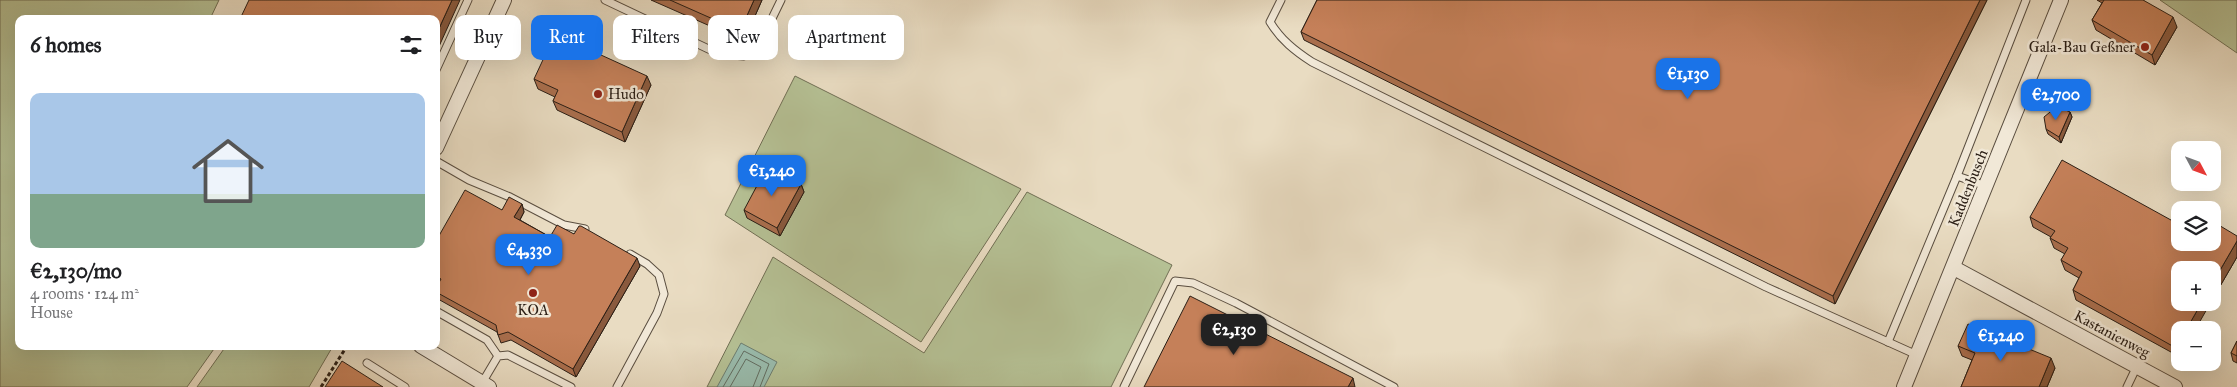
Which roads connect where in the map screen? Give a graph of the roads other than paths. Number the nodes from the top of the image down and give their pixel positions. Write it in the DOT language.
graph roads {
  1 [pos="468,0"];
  2 [pos="504,0"];
  3 [pos="605,0"];
  4 [pos="781,0"];
  5 [pos="1281,0"];
  6 [pos="2026,0"];
  7 [pos="2061,0"];
  8 [pos="440,61"];
  9 [pos="440,139"];
  10 [pos="440,163"];
  11 [pos="1957,176"];
  12 [pos="1986,186"];
  13 [pos="595,234"];
  14 [pos="621,249"];
  15 [pos="1954,268"];
  16 [pos="440,313"];
  17 [pos="1888,342"];
  18 [pos="427,350"];
  19 [pos="1917,355"];
  20 [pos="498,356"];
  21 [pos="367,363"];
  22 [pos="2136,366"];
  23 [pos="485,385"];
  24 [pos="405,387"];
  25 [pos="571,387"];
  26 [pos="617,387"];
  27 [pos="1124,387"];
  28 [pos="1394,387"];
  29 [pos="1904,387"];
  30 [pos="2127,387"];
  31 [pos="2175,387"];
  1 -- 8 [label="lane"];
  2 -- 9 [label="street"];
  3 -- 4 [label="lane"];
  5 -- 17 [label="lane"];
  6 -- 11 [label="lane"];
  7 -- 12 [label="street, Kaddenbusch"];
  10 -- 13 [label="lane"];
  11 -- 12 [label="lane"];
  11 -- 17 [label="lane"];
  12 -- 15 [label="street, Kaddenbusch"];
  14 -- 26 [label="lane"];
  15 -- 19 [label="street, Kaddenbusch"];
  15 -- 22 [label="street, Kastanienweg"];
  16 -- 20 [label="lane"];
  17 -- 19 [label="lane"];
  18 -- 23 [label="street"];
  19 -- 29 [label="street, Kaddenbusch"];
  20 -- 23 [label="lane"];
  20 -- 25 [label="lane"];
  21 -- 24 [label="lane"];
  22 -- 30 [label="lane"];
  22 -- 31 [label="street, Kastanienweg"];
  27 -- 28 [label="lane"];
}
